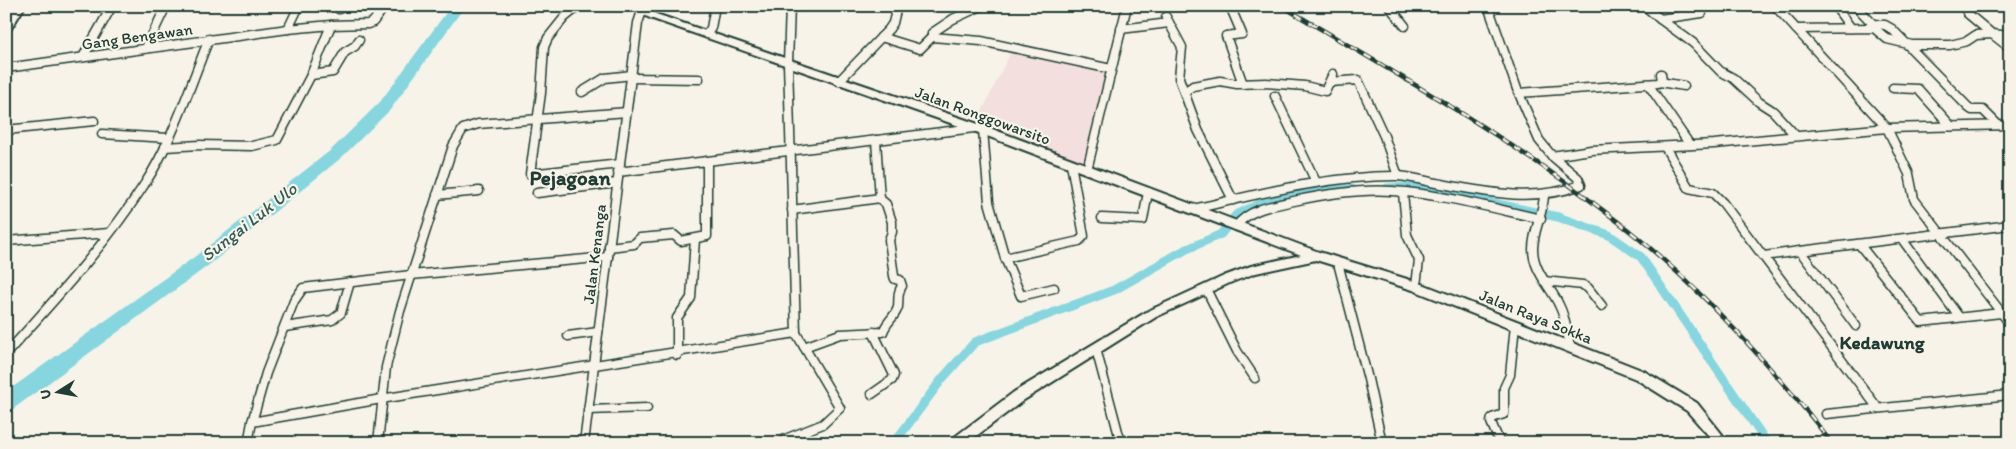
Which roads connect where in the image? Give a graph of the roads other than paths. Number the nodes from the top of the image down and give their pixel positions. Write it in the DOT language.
graph roads {
  1 [pos="20,6"];
  2 [pos="112,6"];
  3 [pos="166,6"];
  4 [pos="298,6"];
  5 [pos="385,6"];
  6 [pos="579,6"];
  7 [pos="715,6"];
  8 [pos="810,6"];
  9 [pos="897,6"];
  10 [pos="981,6"];
  11 [pos="1127,6"];
  12 [pos="1230,6"];
  13 [pos="1389,6"];
  14 [pos="1488,6"];
  15 [pos="1645,6"];
  16 [pos="1775,6"];
  17 [pos="1835,6"];
  18 [pos="1856,6"];
  19 [pos="790,7"];
  20 [pos="640,8"];
  21 [pos="1702,13"];
  22 [pos="1967,13"];
  23 [pos="1660,19"];
  24 [pos="331,25"];
  25 [pos="1406,26"];
  26 [pos="1852,28"];
  27 [pos="288,29"];
  28 [pos="1122,29"];
  29 [pos="1796,29"];
  30 [pos="6,30"];
  31 [pos="707,34"];
  32 [pos="1992,34"];
  33 [pos="2010,36"];
  34 [pos="881,37"];
  35 [pos="932,37"];
  36 [pos="209,39"];
  37 [pos="359,40"];
  38 [pos="1908,45"];
  39 [pos="146,48"];
  40 [pos="2010,48"];
  41 [pos="83,57"];
  42 [pos="788,63"];
  43 [pos="6,68"];
  44 [pos="1111,68"];
  45 [pos="1333,74"];
  46 [pos="1662,74"];
  47 [pos="311,75"];
  48 [pos="632,77"];
  49 [pos="699,79"];
  50 [pos="839,80"];
  51 [pos="1330,82"];
  52 [pos="1660,82"];
  53 [pos="1244,84"];
  54 [pos="1648,84"];
  55 [pos="1684,86"];
  56 [pos="1893,88"];
  57 [pos="582,92"];
  58 [pos="1184,92"];
  59 [pos="1519,93"];
  60 [pos="1275,96"];
  61 [pos="627,112"];
  62 [pos="537,118"];
  63 [pos="94,121"];
  64 [pos="1951,126"];
  65 [pos="2006,126"];
  66 [pos="1887,128"];
  67 [pos="979,129"];
  68 [pos="6,130"];
  69 [pos="102,134"];
  70 [pos="1796,136"];
  71 [pos="168,138"];
  72 [pos="876,140"];
  73 [pos="1690,145"];
  74 [pos="165,147"];
  75 [pos="1665,147"];
  76 [pos="791,151"];
  77 [pos="1552,156"];
  78 [pos="707,161"];
  79 [pos="1070,164"];
  80 [pos="619,168"];
  81 [pos="1087,170"];
  82 [pos="1398,176"];
  83 [pos="1316,182"];
  84 [pos="617,183"];
  85 [pos="480,191"];
  86 [pos="1148,192"];
  87 [pos="537,193"];
  88 [pos="1404,193"];
  89 [pos="437,194"];
  90 [pos="1544,196"];
  91 [pos="880,198"];
  92 [pos="1233,200"];
  93 [pos="1192,209"];
  94 [pos="792,210"];
  95 [pos="1102,218"];
  96 [pos="1542,218"];
  97 [pos="1234,225"];
  98 [pos="2010,225"];
  99 [pos="109,233"];
  100 [pos="1941,234"];
  101 [pos="695,239"];
  102 [pos="1902,239"];
  103 [pos="6,241"];
  104 [pos="1859,244"];
  105 [pos="609,247"];
  106 [pos="1295,247"];
  107 [pos="1800,251"];
  108 [pos="1316,256"];
  109 [pos="1764,256"];
  110 [pos="608,258"];
  111 [pos="1005,258"];
  112 [pos="1291,261"];
  113 [pos="1338,263"];
  114 [pos="411,276"];
  115 [pos="1544,281"];
  116 [pos="350,282"];
  117 [pos="1416,286"];
  118 [pos="1054,288"];
  119 [pos="1206,289"];
  120 [pos="1602,306"];
  121 [pos="2001,313"];
  122 [pos="1959,317"];
  123 [pos="2010,324"];
  124 [pos="1515,325"];
  125 [pos="1856,326"];
  126 [pos="285,327"];
  127 [pos="598,332"];
  128 [pos="873,332"];
  129 [pos="796,334"];
  130 [pos="568,336"];
  131 [pos="1570,347"];
  132 [pos="804,348"];
  133 [pos="1096,349"];
  134 [pos="6,354"];
  135 [pos="677,355"];
  136 [pos="593,366"];
  137 [pos="1254,378"];
  138 [pos="872,394"];
  139 [pos="2010,395"];
  140 [pos="383,398"];
  141 [pos="1877,407"];
  142 [pos="647,408"];
  143 [pos="588,410"];
  144 [pos="1826,414"];
  145 [pos="252,422"];
  146 [pos="784,439"];
  147 [pos="962,441"];
  148 [pos="1499,441"];
  149 [pos="248,443"];
  150 [pos="378,443"];
  151 [pos="584,443"];
  152 [pos="1121,443"];
  153 [pos="1382,443"];
  154 [pos="1723,443"];
  1 -- 30 [label="main road"];
  2 -- 41 [label="street"];
  3 -- 39 [label="street"];
  4 -- 27 [label="street"];
  5 -- 24 [label="street, Gang Bengawan"];
  6 -- 62 [label="street"];
  7 -- 31 [label="street"];
  8 -- 19 [label="street"];
  9 -- 34 [label="street"];
  10 -- 35 [label="street"];
  11 -- 28 [label="street"];
  12 -- 53 [label="street"];
  13 -- 25 [label="street"];
  14 -- 59 [label="street"];
  15 -- 23 [label="street"];
  16 -- 29 [label="street"];
  17 -- 26 [label="street"];
  18 -- 38 [label="street"];
  19 -- 42 [label="street"];
  20 -- 31 [label="main road, Jalan Ronggowarsito"];
  20 -- 48 [label="street, Jalan Kenanga"];
  21 -- 23 [label="street"];
  22 -- 32 [label="street"];
  23 -- 70 [label="street"];
  24 -- 27 [label="street, Gang Bengawan"];
  24 -- 47 [label="street"];
  26 -- 29 [label="street"];
  26 -- 38 [label="street"];
  27 -- 36 [label="street, Gang Bengawan"];
  28 -- 44 [label="street"];
  28 -- 58 [label="street"];
  29 -- 66 [label="street"];
  31 -- 42 [label="main road, Jalan Ronggowarsito"];
  32 -- 33 [label="street"];
  32 -- 38 [label="street"];
  32 -- 40 [label="street"];
  34 -- 35 [label="street"];
  34 -- 50 [label="street"];
  35 -- 44 [label="street"];
  36 -- 39 [label="street, Gang Bengawan"];
  36 -- 71 [label="street"];
  37 -- 47 [label="street"];
  38 -- 65 [label="street"];
  39 -- 41 [label="street, Gang Bengawan"];
  41 -- 43 [label="street, Gang Bengawan"];
  42 -- 50 [label="main road, Jalan Ronggowarsito"];
  42 -- 76 [label="street"];
  44 -- 81 [label="street"];
  45 -- 51 [label="street"];
  46 -- 52 [label="street"];
  47 -- 74 [label="street"];
  48 -- 49 [label="street"];
  48 -- 57 [label="street"];
  48 -- 61 [label="street, Jalan Kenanga"];
  50 -- 67 [label="main road, Jalan Ronggowarsito"];
  51 -- 53 [label="street"];
  51 -- 82 [label="street"];
  52 -- 54 [label="street"];
  52 -- 55 [label="street"];
  53 -- 58 [label="street"];
  54 -- 59 [label="street"];
  54 -- 73 [label="street"];
  56 -- 64 [label="street"];
  58 -- 92 [label="street"];
  59 -- 77 [label="street"];
  60 -- 83 [label="street"];
  61 -- 62 [label="street"];
  61 -- 80 [label="street, Jalan Kenanga"];
  62 -- 80 [label="street"];
  62 -- 89 [label="street"];
  63 -- 68 [label="street"];
  64 -- 65 [label="street"];
  64 -- 66 [label="street"];
  66 -- 70 [label="street"];
  66 -- 100 [label="street"];
  67 -- 72 [label="street"];
  67 -- 79 [label="main road, Jalan Ronggowarsito"];
  67 -- 111 [label="street"];
  69 -- 71 [label="street"];
  70 -- 73 [label="street"];
  71 -- 74 [label="street"];
  72 -- 76 [label="street"];
  72 -- 91 [label="street"];
  73 -- 75 [label="street"];
  74 -- 99 [label="street"];
  75 -- 77 [label="street"];
  75 -- 109 [label="street"];
  76 -- 78 [label="street"];
  76 -- 94 [label="street"];
  77 -- 90 [label="street"];
  78 -- 80 [label="street"];
  78 -- 101 [label="street"];
  79 -- 81 [label="main road, Jalan Ronggowarsito"];
  79 -- 111 [label="street"];
  80 -- 84 [label="street, Jalan Kenanga"];
  81 -- 86 [label="main road, Jalan Ronggowarsito"];
  82 -- 83 [label="street"];
  82 -- 90 [label="street"];
  83 -- 92 [label="street"];
  84 -- 87 [label="street"];
  84 -- 105 [label="street, Jalan Kenanga"];
  85 -- 89 [label="street"];
  86 -- 93 [label="main road, Jalan Ronggowarsito"];
  86 -- 95 [label="street"];
  88 -- 96 [label="street"];
  88 -- 97 [label="street"];
  88 -- 117 [label="street"];
  89 -- 114 [label="street"];
  90 -- 96 [label="street"];
  91 -- 94 [label="street"];
  91 -- 128 [label="street"];
  92 -- 93 [label="street"];
  93 -- 97 [label="main road, Jalan Ronggowarsito"];
  94 -- 129 [label="street"];
  96 -- 115 [label="street"];
  97 -- 106 [label="main road, Jalan Ronggowarsito"];
  98 -- 100 [label="street"];
  99 -- 103 [label="street"];
  99 -- 134 [label="street"];
  100 -- 102 [label="street"];
  100 -- 121 [label="street"];
  101 -- 105 [label="street"];
  101 -- 135 [label="street"];
  102 -- 104 [label="street"];
  102 -- 122 [label="street"];
  104 -- 107 [label="street"];
  104 -- 122 [label="street"];
  105 -- 110 [label="street, Jalan Kenanga"];
  106 -- 108 [label="main road, Jalan Ronggowarsito"];
  106 -- 112 [label="main road"];
  107 -- 109 [label="street"];
  107 -- 125 [label="street"];
  108 -- 112 [label="main road"];
  108 -- 113 [label="main road, Jalan Raya Sokka"];
  109 -- 141 [label="street"];
  110 -- 114 [label="street"];
  110 -- 127 [label="street, Jalan Kenanga"];
  111 -- 118 [label="street"];
  112 -- 119 [label="main road"];
  113 -- 117 [label="main road, Jalan Raya Sokka"];
  113 -- 153 [label="street"];
  114 -- 116 [label="street"];
  114 -- 140 [label="street"];
  115 -- 120 [label="street"];
  115 -- 131 [label="street"];
  116 -- 126 [label="street"];
  116 -- 126 [label="street"];
  117 -- 124 [label="main road, Jalan Raya Sokka"];
  119 -- 133 [label="main road"];
  119 -- 137 [label="street"];
  121 -- 122 [label="street"];
  121 -- 123 [label="street"];
  124 -- 131 [label="main road, Jalan Raya Sokka"];
  124 -- 148 [label="street"];
  126 -- 145 [label="street"];
  127 -- 130 [label="street"];
  127 -- 136 [label="street, Jalan Kenanga"];
  128 -- 132 [label="street"];
  128 -- 138 [label="street"];
  129 -- 132 [label="street"];
  129 -- 135 [label="street"];
  131 -- 154 [label="main road, Jalan Raya Sokka"];
  132 -- 146 [label="street"];
  133 -- 147 [label="main road"];
  133 -- 152 [label="street"];
  135 -- 136 [label="street"];
  136 -- 140 [label="street"];
  136 -- 143 [label="street, Jalan Kenanga"];
  139 -- 141 [label="street"];
  140 -- 145 [label="street"];
  140 -- 150 [label="street"];
  141 -- 144 [label="street"];
  142 -- 143 [label="street"];
  143 -- 151 [label="street, Jalan Kenanga"];
  145 -- 149 [label="street"];
}
